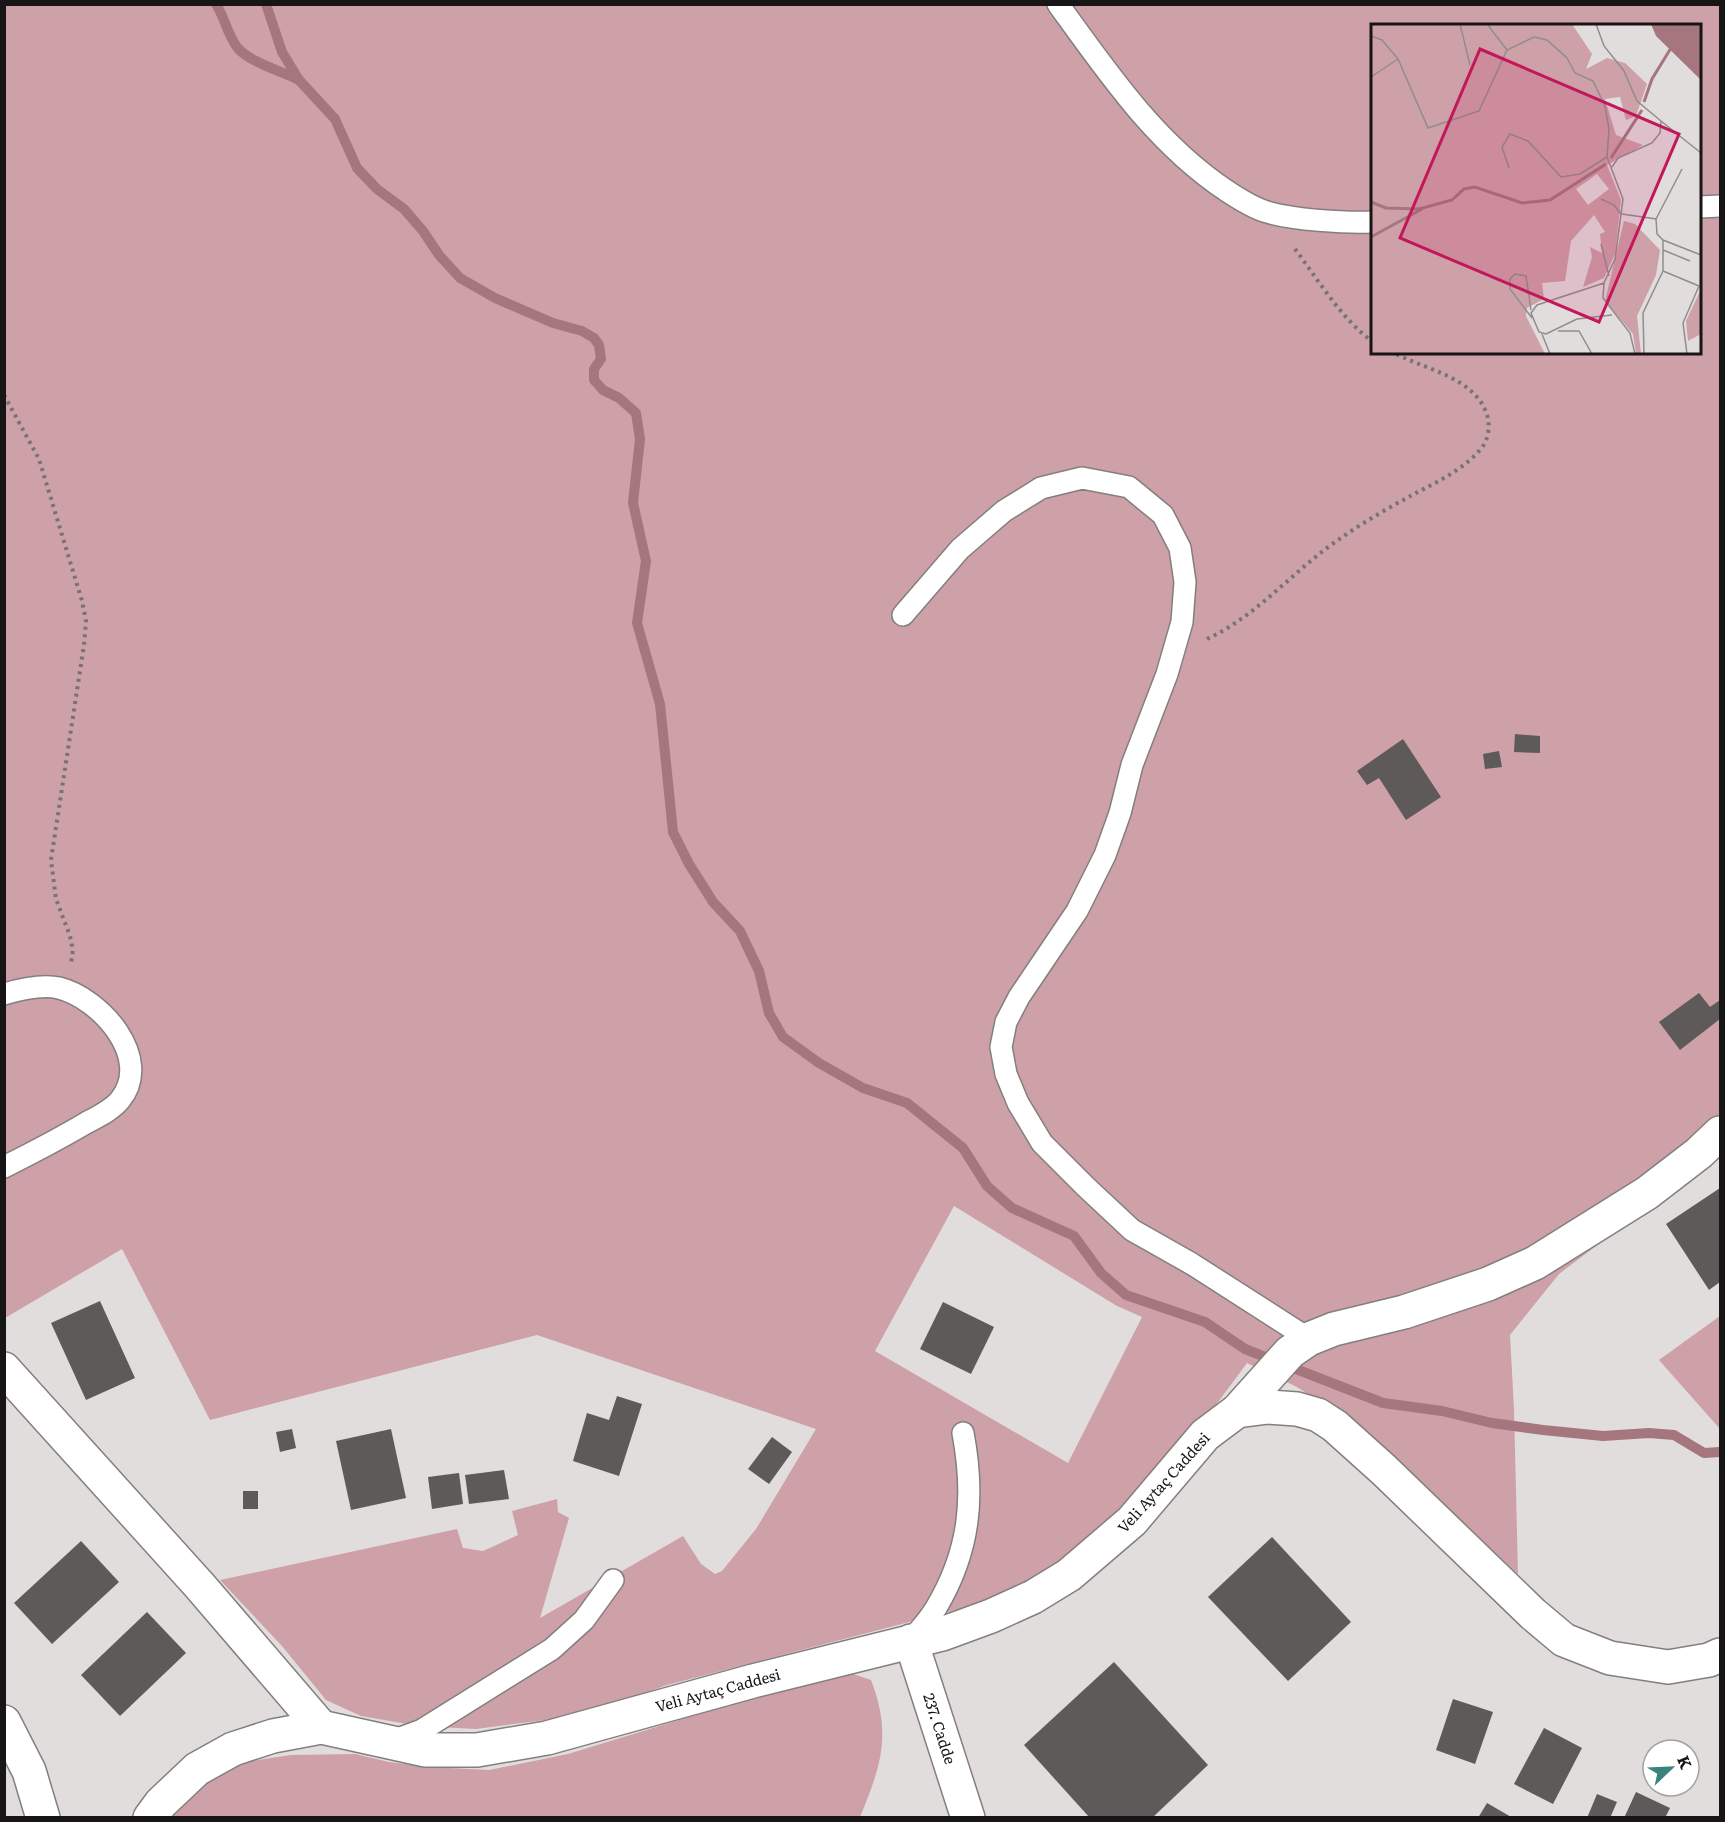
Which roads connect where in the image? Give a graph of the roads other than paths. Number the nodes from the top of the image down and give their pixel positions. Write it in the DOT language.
graph roads {
  1 [pos="1058,4"];
  2 [pos="1720,206"];
  3 [pos="1701,207"];
  4 [pos="1371,222"];
  5 [pos="903,615"];
  6 [pos="4,994"];
  7 [pos="1720,1133"];
  8 [pos="4,1167"];
  9 [pos="1291,1354"];
  10 [pos="4,1369"];
  11 [pos="1297,1410"];
  12 [pos="1237,1411"];
  13 [pos="963,1433"];
  14 [pos="613,1580"];
  15 [pos="910,1641"];
  16 [pos="1720,1655"];
  17 [pos="4,1722"];
  18 [pos="321,1727"];
  19 [pos="388,1742"];
  20 [pos="43,1818"];
  21 [pos="150,1818"];
  22 [pos="968,1818"];
  1 -- 4 [label="lane"];
  2 -- 3 [label="lane"];
  5 -- 9 [label="lane"];
  6 -- 8 [label="lane"];
  7 -- 9 [label="street"];
  9 -- 11 [label="street"];
  9 -- 12 [label="street, Veli Aytaç Caddesi"];
  10 -- 18 [label="street"];
  11 -- 12 [label="street"];
  11 -- 16 [label="street"];
  12 -- 15 [label="street, Veli Aytaç Caddesi"];
  13 -- 15 [label="lane"];
  14 -- 19 [label="lane"];
  15 -- 19 [label="street, Veli Aytaç Caddesi"];
  15 -- 22 [label="street, 237. Cadde"];
  17 -- 20 [label="street"];
  18 -- 19 [label="street, Veli Aytaç Caddesi"];
  18 -- 21 [label="street, Veli Aytaç Caddesi"];
}
